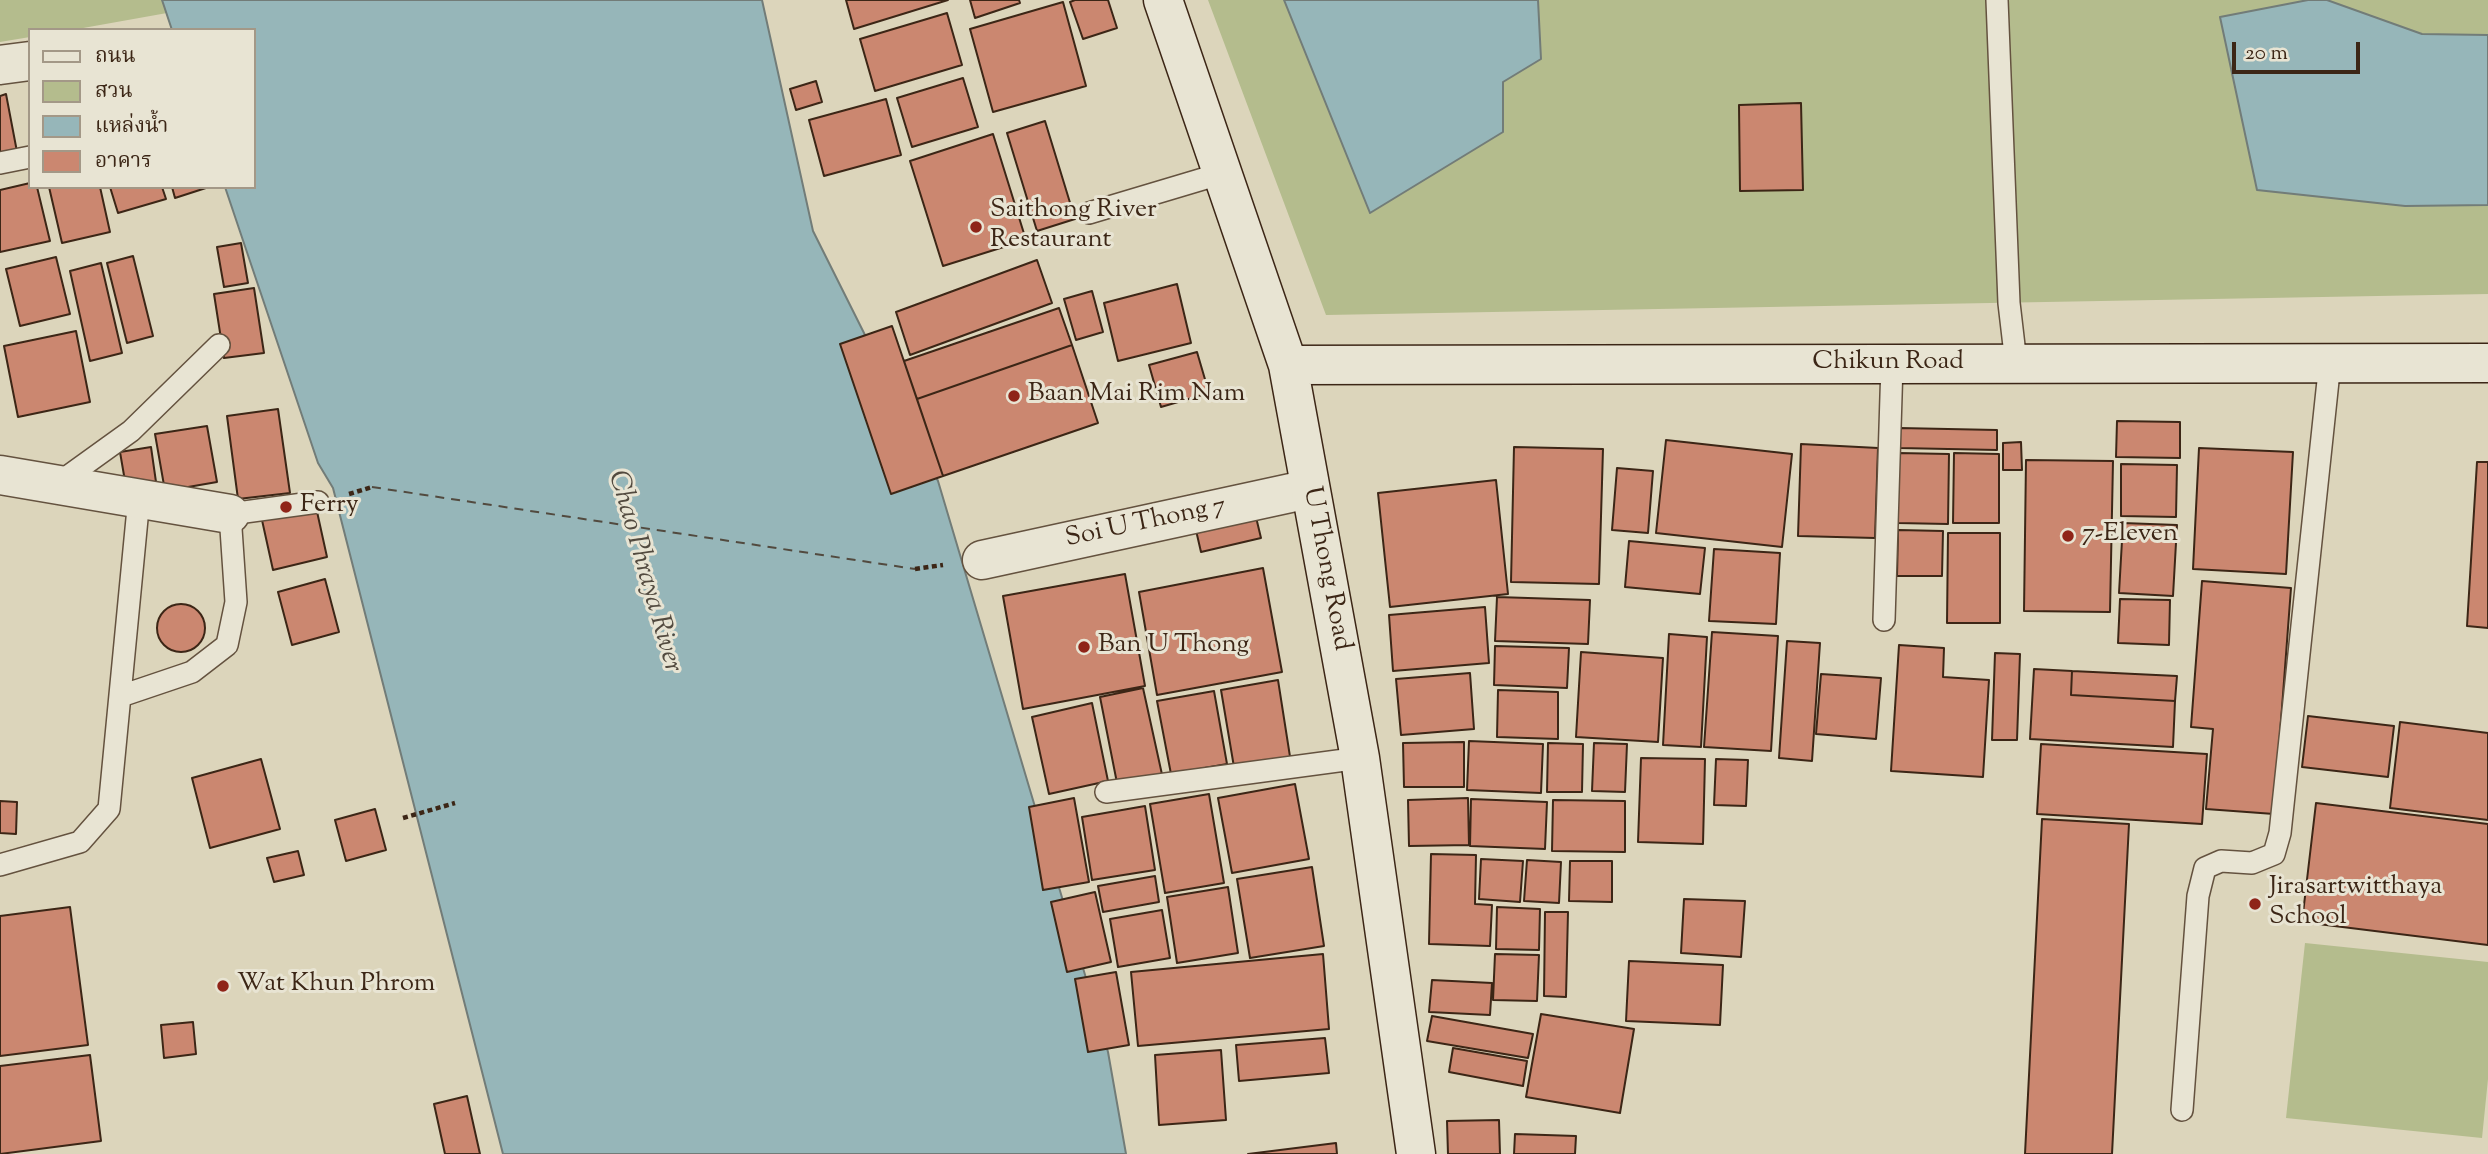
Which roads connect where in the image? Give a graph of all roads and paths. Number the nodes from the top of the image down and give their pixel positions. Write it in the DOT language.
graph roads {
  1 [pos="1163,0"];
  2 [pos="1997,0"];
  3 [pos="28,61"];
  4 [pos="0,65"];
  5 [pos="28,157"];
  6 [pos="0,163"];
  7 [pos="1223,173"];
  8 [pos="1089,213"];
  9 [pos="219,345"];
  10 [pos="2330,362"];
  11 [pos="2015,363"];
  12 [pos="2488,363"];
  13 [pos="1892,364"];
  14 [pos="1288,365"];
  15 [pos="0,475"];
  16 [pos="56,485"];
  17 [pos="1309,489"];
  18 [pos="139,498"];
  19 [pos="318,502"];
  20 [pos="230,514"];
  21 [pos="982,559"];
  22 [pos="1884,620"];
  23 [pos="121,696"];
  24 [pos="1360,758"];
  25 [pos="1106,792"];
  26 [pos="455,803"];
  27 [pos="403,818"];
  28 [pos="0,866"];
  29 [pos="2182,1111"];
  30 [pos="1416,1154"];
  1 -- 7 [label="main road, U Thong Road"];
  2 -- 11 [label="lane"];
  3 -- 4 [label="main road"];
  5 -- 6 [label="lane"];
  7 -- 8 [label="lane"];
  7 -- 14 [label="main road, U Thong Road"];
  9 -- 16 [label="lane"];
  10 -- 11 [label="main road, Chikun Road"];
  10 -- 12 [label="main road, Chikun Road"];
  10 -- 29 [label="lane"];
  11 -- 13 [label="main road, Chikun Road"];
  13 -- 14 [label="main road, Chikun Road"];
  13 -- 22 [label="lane"];
  14 -- 17 [label="main road, U Thong Road"];
  15 -- 16 [label="main road"];
  16 -- 18 [label="main road"];
  17 -- 21 [label="main road, Soi U Thong 7"];
  17 -- 24 [label="main road, U Thong Road"];
  18 -- 20 [label="main road"];
  18 -- 23 [label="lane"];
  19 -- 20 [label="lane"];
  20 -- 23 [label="lane"];
  23 -- 28 [label="lane"];
  24 -- 25 [label="lane"];
  24 -- 30 [label="main road, U Thong Road"];
  26 -- 27 [label="path"];
}
